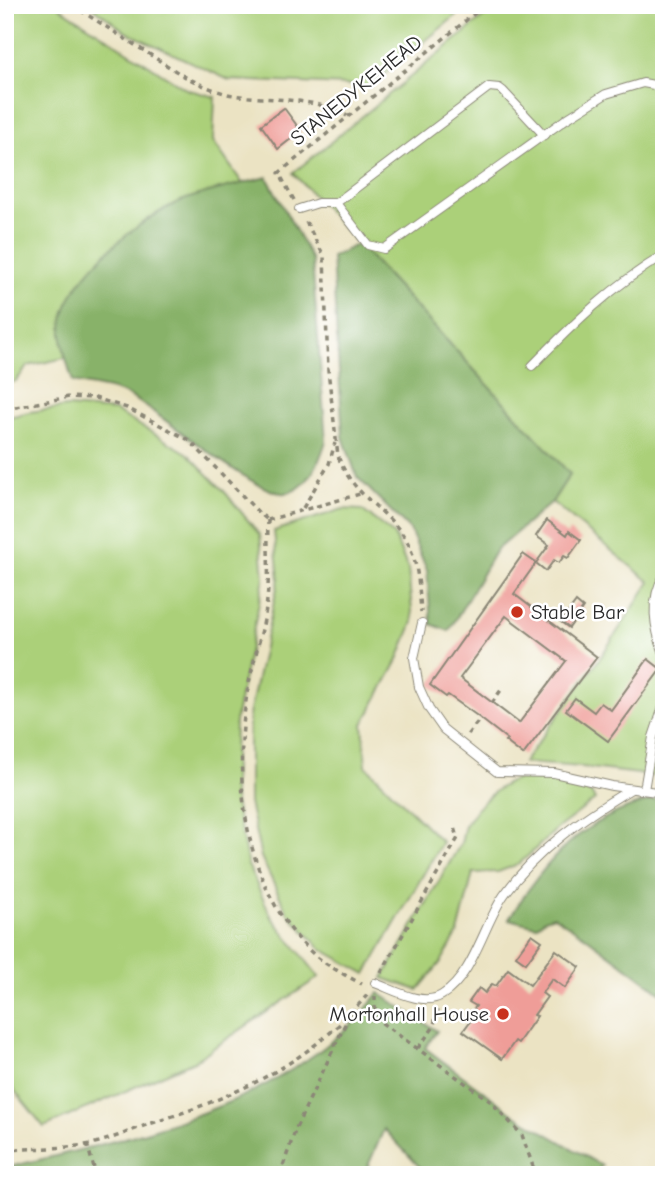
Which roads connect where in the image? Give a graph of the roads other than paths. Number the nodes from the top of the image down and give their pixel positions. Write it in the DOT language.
graph roads {
  1 [pos="664,91"];
  2 [pos="544,135"];
  3 [pos="336,203"];
  4 [pos="299,209"];
  5 [pos="664,255"];
  6 [pos="532,366"];
  7 [pos="664,576"];
  8 [pos="422,623"];
  9 [pos="661,631"];
  10 [pos="664,653"];
  11 [pos="664,704"];
  12 [pos="631,789"];
  13 [pos="644,790"];
  14 [pos="664,793"];
  15 [pos="373,986"];
  1 -- 2 [label="lane"];
  2 -- 3 [label="lane"];
  2 -- 3 [label="lane"];
  3 -- 4 [label="lane"];
  5 -- 6 [label="lane"];
  7 -- 9 [label="lane"];
  8 -- 12 [label="lane"];
  9 -- 10 [label="lane"];
  11 -- 13 [label="lane"];
  12 -- 13 [label="lane"];
  12 -- 15 [label="lane"];
  13 -- 14 [label="lane"];
}
